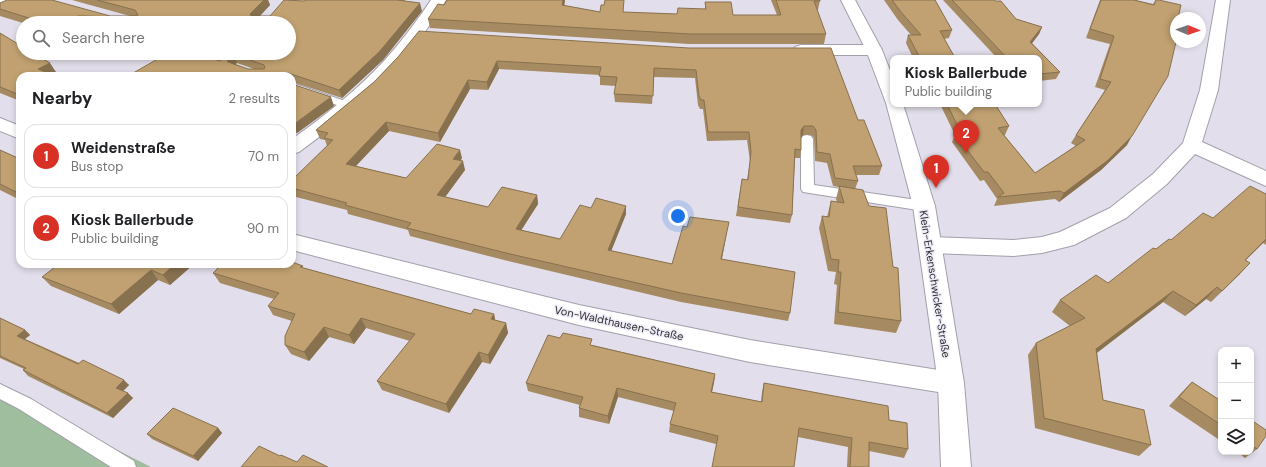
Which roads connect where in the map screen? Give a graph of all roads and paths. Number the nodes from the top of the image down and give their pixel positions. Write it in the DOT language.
graph roads {
  1 [pos="6,0"];
  2 [pos="439,0"];
  3 [pos="848,0"];
  4 [pos="1223,0"];
  5 [pos="0,3"];
  6 [pos="789,50"];
  7 [pos="874,50"];
  8 [pos="296,87"];
  9 [pos="890,93"];
  10 [pos="347,105"];
  11 [pos="895,107"];
  12 [pos="0,124"];
  13 [pos="16,131"];
  14 [pos="807,139"];
  15 [pos="296,145"];
  16 [pos="1192,145"];
  17 [pos="1266,179"];
  18 [pos="924,206"];
  19 [pos="296,243"];
  20 [pos="930,245"];
  21 [pos="951,383"];
  22 [pos="0,391"];
  23 [pos="127,467"];
  24 [pos="956,467"];
  1 -- 5 [label="street"];
  2 -- 10 [label="street"];
  3 -- 7 [label="street"];
  4 -- 16 [label="street"];
  6 -- 7 [label="street"];
  7 -- 9 [label="street"];
  8 -- 10 [label="lane"];
  10 -- 15 [label="street"];
  11 -- 18 [label="street, Klein-Erkenschwicker-Straße"];
  12 -- 13 [label="street"];
  14 -- 18 [label="lane"];
  16 -- 17 [label="street"];
  16 -- 20 [label="street"];
  18 -- 20 [label="street, Klein-Erkenschwicker-Straße"];
  19 -- 21 [label="street, Von-Waldthausen-Straße"];
  20 -- 21 [label="street, Klein-Erkenschwicker-Straße"];
  21 -- 24 [label="street, Klein-Erkenschwicker-Straße"];
  22 -- 23 [label="lane"];
}
